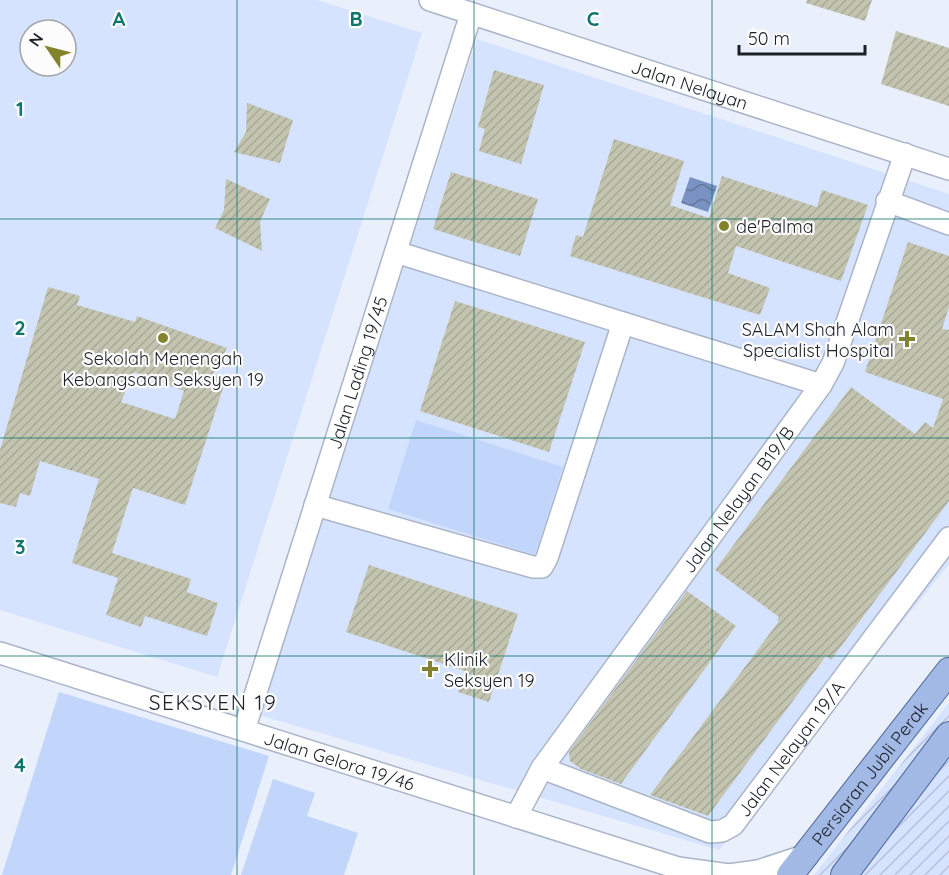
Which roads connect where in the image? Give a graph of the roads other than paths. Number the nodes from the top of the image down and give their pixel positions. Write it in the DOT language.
graph roads {
  1 [pos="430,0"];
  2 [pos="471,14"];
  3 [pos="905,154"];
  4 [pos="949,169"];
  5 [pos="887,201"];
  6 [pos="949,224"];
  7 [pos="396,252"];
  8 [pos="623,323"];
  9 [pos="821,385"];
  10 [pos="315,505"];
  11 [pos="949,538"];
  12 [pos="0,653"];
  13 [pos="949,671"];
  14 [pos="244,730"];
  15 [pos="949,735"];
  16 [pos="542,768"];
  17 [pos="516,816"];
  18 [pos="807,855"];
  19 [pos="682,871"];
  20 [pos="790,875"];
  21 [pos="844,875"];
  1 -- 2 [label="street, Jalan Nelayan"];
  2 -- 3 [label="street, Jalan Nelayan"];
  2 -- 7 [label="street, Jalan Lading 19/45"];
  3 -- 4 [label="street, Jalan Nelayan"];
  3 -- 5 [label="street, Jalan Nelayan B19/B"];
  5 -- 6 [label="street"];
  5 -- 9 [label="street, Jalan Nelayan B19/B"];
  7 -- 8 [label="street"];
  7 -- 10 [label="street, Jalan Lading 19/45"];
  8 -- 9 [label="street"];
  8 -- 10 [label="street"];
  9 -- 16 [label="street, Jalan Nelayan B19/B"];
  10 -- 14 [label="street, Jalan Lading 19/45"];
  11 -- 16 [label="street, Jalan Nelayan 19/A"];
  12 -- 14 [label="street, Jalan Gelora 19/46"];
  13 -- 18 [label="main road, Persiaran Jubli Perak"];
  14 -- 17 [label="street, Jalan Gelora 19/46"];
  15 -- 21 [label="main road"];
  16 -- 17 [label="street, Jalan Nelayan B19/B"];
  17 -- 19 [label="street, Jalan Gelora 19/46"];
  18 -- 19 [label="street, Jalan Gelora 19/46"];
  18 -- 20 [label="main road, Persiaran Jubli Perak"];
}
